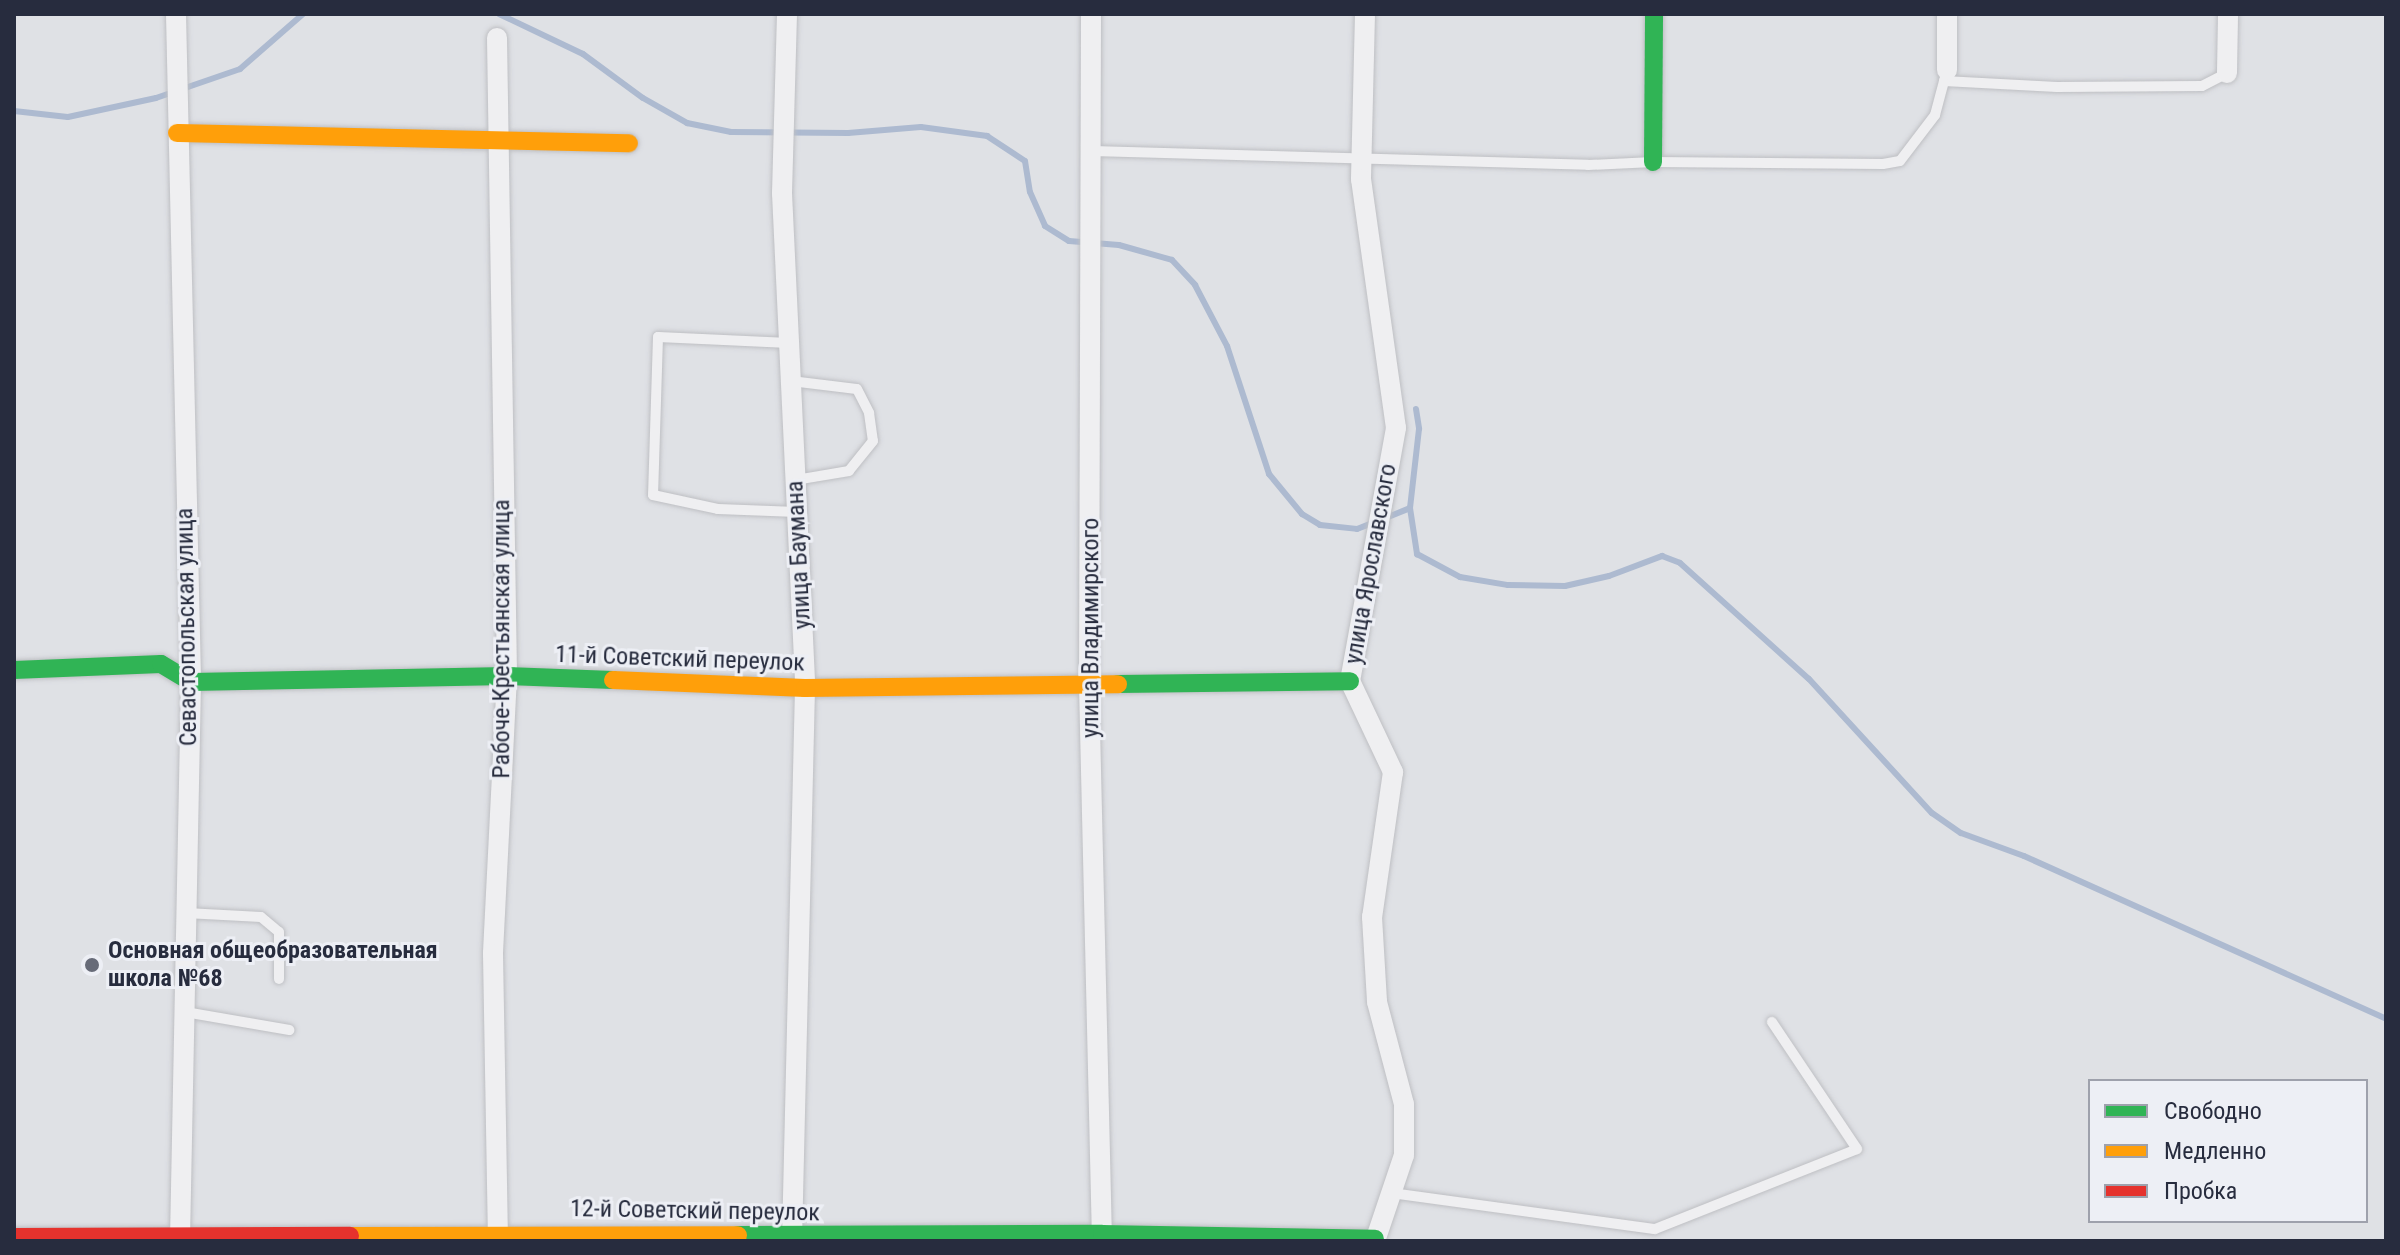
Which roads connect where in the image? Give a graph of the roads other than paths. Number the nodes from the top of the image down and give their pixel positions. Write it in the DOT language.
graph roads {
  1 [pos="176,14"];
  2 [pos="787,14"];
  3 [pos="1091,14"];
  4 [pos="1365,14"];
  5 [pos="1654,14"];
  6 [pos="1947,14"];
  7 [pos="2228,14"];
  8 [pos="497,38"];
  9 [pos="2227,73"];
  10 [pos="1946,76"];
  11 [pos="177,133"];
  12 [pos="497,141"];
  13 [pos="629,143"];
  14 [pos="1092,151"];
  15 [pos="1362,160"];
  16 [pos="1653,162"];
  17 [pos="789,343"];
  18 [pos="791,381"];
  19 [pos="795,480"];
  20 [pos="797,512"];
  21 [pos="14,670"];
  22 [pos="507,676"];
  23 [pos="1350,681"];
  24 [pos="191,682"];
  25 [pos="1089,685"];
  26 [pos="805,688"];
  27 [pos="186,913"];
  28 [pos="279,979"];
  29 [pos="185,1012"];
  30 [pos="1772,1022"];
  31 [pos="289,1030"];
  32 [pos="1391,1193"];
  33 [pos="14,1237"];
  34 [pos="498,1237"];
  35 [pos="180,1238"];
  36 [pos="1102,1238"];
  37 [pos="792,1239"];
  38 [pos="1375,1240"];
  1 -- 11 [label="street, Севастопольская улица"];
  2 -- 17 [label="street, улица Баумана"];
  3 -- 14 [label="street, улица Владимирского"];
  4 -- 15 [label="street, улица Ярославского"];
  5 -- 16 [label="street"];
  6 -- 10 [label="street"];
  7 -- 9 [label="street"];
  8 -- 12 [label="street, Рабоче-Крестьянская улица"];
  9 -- 10 [label="lane"];
  10 -- 16 [label="lane"];
  11 -- 12 [label="street"];
  11 -- 24 [label="street, Севастопольская улица"];
  12 -- 13 [label="street"];
  12 -- 22 [label="street, Рабоче-Крестьянская улица"];
  14 -- 15 [label="lane"];
  14 -- 25 [label="street, улица Владимирского"];
  15 -- 16 [label="lane"];
  15 -- 23 [label="street, улица Ярославского"];
  17 -- 18 [label="street, улица Баумана"];
  17 -- 20 [label="lane"];
  18 -- 19 [label="street, улица Баумана"];
  18 -- 19 [label="lane"];
  19 -- 20 [label="street, улица Баумана"];
  20 -- 26 [label="street, улица Баумана"];
  21 -- 24 [label="street, 11-й Советский переулок"];
  22 -- 24 [label="street, 11-й Советский переулок"];
  22 -- 26 [label="street, 11-й Советский переулок"];
  22 -- 34 [label="street, Рабоче-Крестьянская улица"];
  23 -- 25 [label="street, 11-й Советский переулок"];
  23 -- 32 [label="street, улица Ярославского"];
  24 -- 27 [label="street, Севастопольская улица"];
  25 -- 26 [label="street, 11-й Советский переулок"];
  25 -- 36 [label="street, улица Владимирского"];
  26 -- 37 [label="street, улица Баумана"];
  27 -- 28 [label="lane"];
  27 -- 29 [label="street, Севастопольская улица"];
  29 -- 31 [label="lane"];
  29 -- 35 [label="street, Севастопольская улица"];
  30 -- 32 [label="lane"];
  32 -- 38 [label="street, улица Ярославского"];
  33 -- 35 [label="street, 12-й Советский переулок"];
  34 -- 35 [label="street, 12-й Советский переулок"];
  34 -- 37 [label="street, 12-й Советский переулок"];
  36 -- 37 [label="street, 12-й Советский переулок"];
  36 -- 38 [label="street, 12-й Советский переулок"];
}
